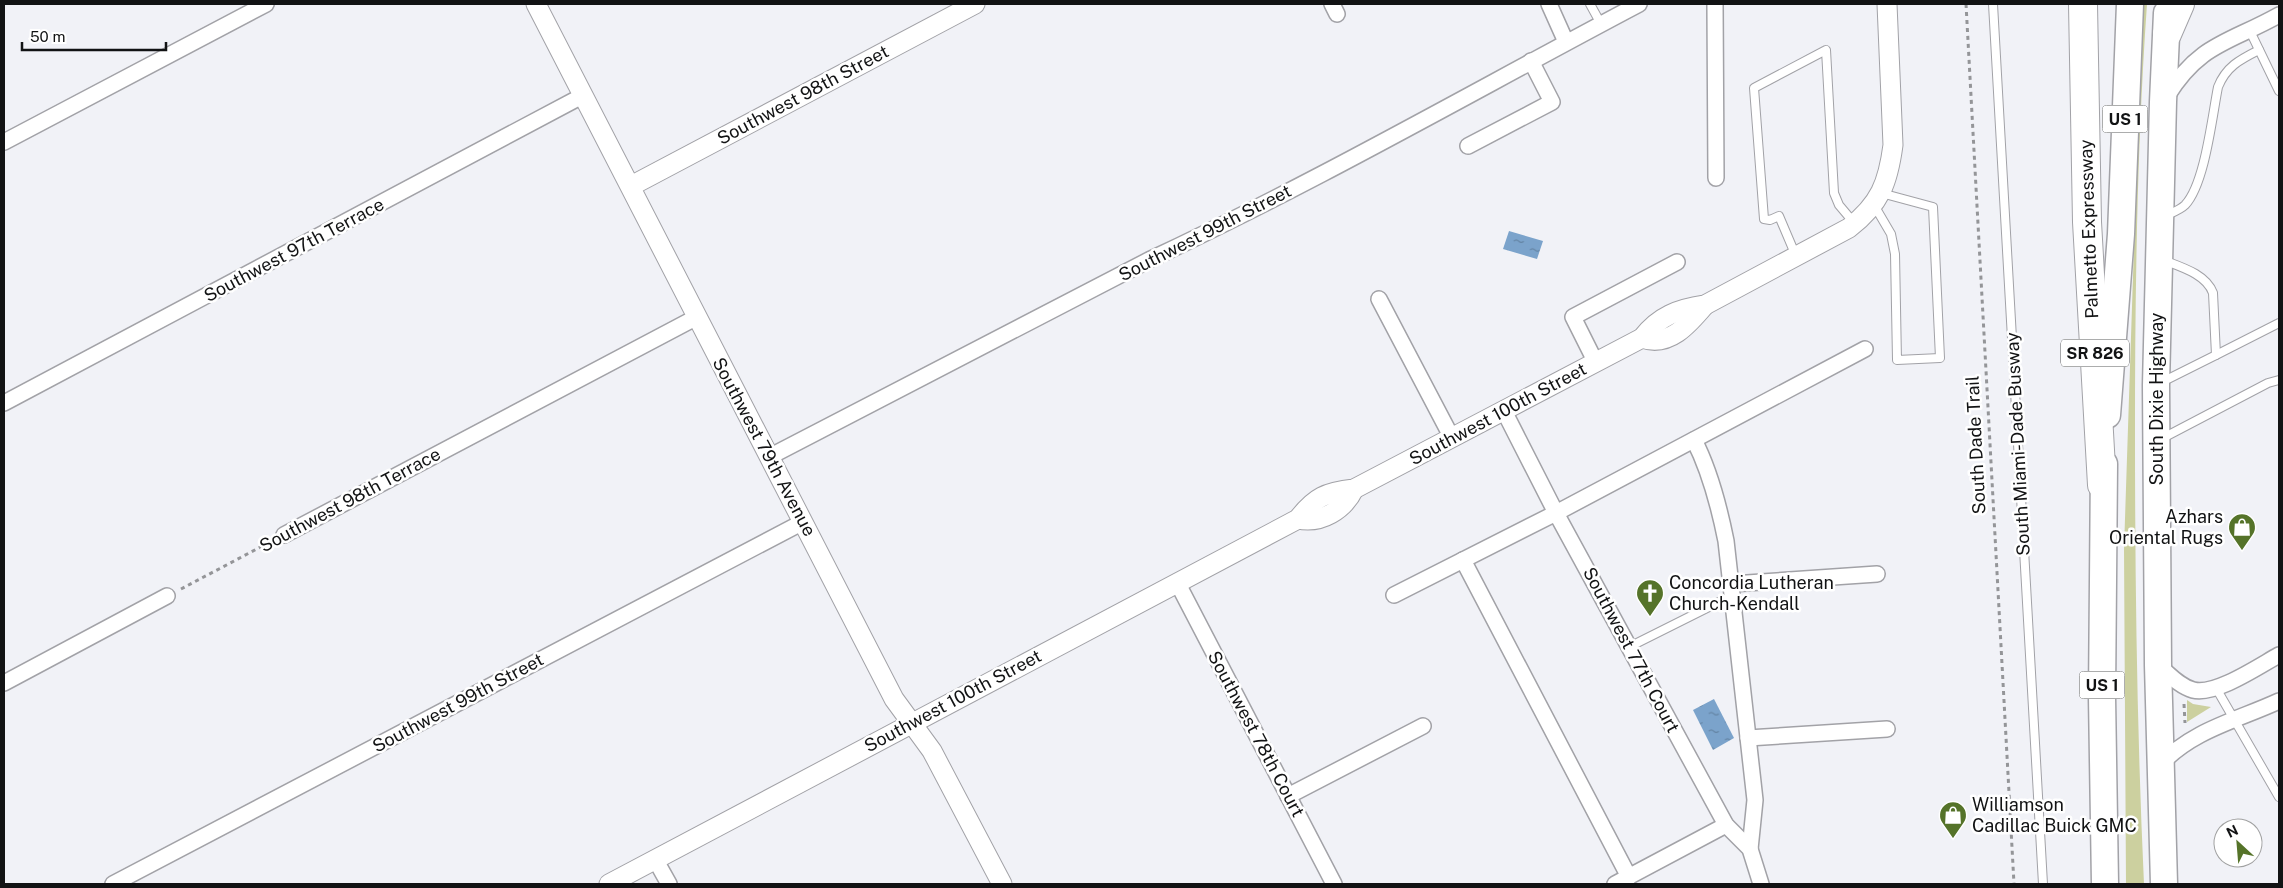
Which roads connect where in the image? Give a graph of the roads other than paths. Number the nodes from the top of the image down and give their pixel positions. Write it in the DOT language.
graph roads {
  1 [pos="266,4"];
  2 [pos="536,4"];
  3 [pos="975,4"];
  4 [pos="1549,4"];
  5 [pos="1590,4"];
  6 [pos="1639,4"];
  7 [pos="1715,4"];
  8 [pos="1887,4"];
  9 [pos="1993,4"];
  10 [pos="2083,4"];
  11 [pos="2130,4"];
  12 [pos="2168,4"];
  13 [pos="2180,4"];
  14 [pos="2279,15"];
  15 [pos="1601,24"];
  16 [pos="2249,30"];
  17 [pos="2167,34"];
  18 [pos="1566,42"];
  19 [pos="2259,50"];
  20 [pos="1531,61"];
  21 [pos="2279,91"];
  22 [pos="584,95"];
  23 [pos="2163,102"];
  24 [pos="4,142"];
  25 [pos="1468,146"];
  26 [pos="1716,178"];
  27 [pos="631,186"];
  28 [pos="1878,199"];
  29 [pos="2160,218"];
  30 [pos="1855,224"];
  31 [pos="1796,257"];
  32 [pos="2159,258"];
  33 [pos="1678,262"];
  34 [pos="1379,298"];
  35 [pos="697,317"];
  36 [pos="2279,323"];
  37 [pos="1865,349"];
  38 [pos="2216,355"];
  39 [pos="1596,362"];
  40 [pos="2279,380"];
  41 [pos="2156,385"];
  42 [pos="4,403"];
  43 [pos="1504,411"];
  44 [pos="1452,438"];
  45 [pos="1694,440"];
  46 [pos="2156,441"];
  47 [pos="769,457"];
  48 [pos="2102,485"];
  49 [pos="1556,513"];
  50 [pos="803,522"];
  51 [pos="284,535"];
  52 [pos="1463,560"];
  53 [pos="1877,574"];
  54 [pos="1178,584"];
  55 [pos="1733,589"];
  56 [pos="167,596"];
  57 [pos="1394,596"];
  58 [pos="1629,647"];
  59 [pos="2279,655"];
  60 [pos="2158,665"];
  61 [pos="4,683"];
  62 [pos="2216,688"];
  63 [pos="2279,700"];
  64 [pos="2233,719"];
  65 [pos="911,723"];
  66 [pos="1423,726"];
  67 [pos="1887,729"];
  68 [pos="1748,738"];
  69 [pos="2160,765"];
  70 [pos="1288,796"];
  71 [pos="2279,797"];
  72 [pos="1726,825"];
  73 [pos="1750,849"];
  74 [pos="655,859"];
  75 [pos="1629,877"];
  76 [pos="114,884"];
  77 [pos="609,884"];
  78 [pos="669,884"];
  79 [pos="1002,884"];
  80 [pos="1334,884"];
  81 [pos="1615,884"];
  82 [pos="1761,884"];
  83 [pos="2042,884"];
  84 [pos="2105,884"];
  85 [pos="2164,884"];
  1 -- 24 [label="street"];
  2 -- 22 [label="street, Southwest 79th Avenue"];
  3 -- 27 [label="street, Southwest 98th Street"];
  4 -- 18 [label="street"];
  5 -- 15 [label="lane"];
  6 -- 15 [label="street, Southwest 99th Street"];
  7 -- 26 [label="street"];
  8 -- 28 [label="street"];
  9 -- 83 [label="lane, South Miami-Dade Busway"];
  10 -- 48 [label="highway, Palmetto Expressway / SR 826"];
  11 -- 48 [label="highway, US 1"];
  12 -- 17 [label="highway, South Dixie Highway / US 1"];
  13 -- 17 [label="highway"];
  14 -- 16 [label="street"];
  15 -- 18 [label="street, Southwest 99th Street"];
  16 -- 19 [label="lane"];
  16 -- 23 [label="street"];
  17 -- 23 [label="highway, South Dixie Highway / US 1"];
  18 -- 20 [label="street, Southwest 99th Street"];
  19 -- 21 [label="lane"];
  19 -- 29 [label="lane"];
  20 -- 25 [label="street"];
  20 -- 47 [label="street, Southwest 99th Street"];
  22 -- 27 [label="street, Southwest 79th Avenue"];
  22 -- 42 [label="street, Southwest 97th Terrace"];
  23 -- 29 [label="highway, South Dixie Highway / US 1"];
  27 -- 35 [label="street, Southwest 79th Avenue"];
  28 -- 28 [label="lane"];
  28 -- 30 [label="street, Southwest 100th Street"];
  29 -- 32 [label="highway, South Dixie Highway / US 1"];
  30 -- 31 [label="street, Southwest 100th Street"];
  30 -- 31 [label="lane"];
  31 -- 39 [label="street, Southwest 100th Street"];
  32 -- 38 [label="lane"];
  32 -- 41 [label="highway, South Dixie Highway / US 1"];
  33 -- 39 [label="street"];
  34 -- 44 [label="street"];
  35 -- 47 [label="street, Southwest 79th Avenue"];
  35 -- 51 [label="street, Southwest 98th Terrace"];
  36 -- 38 [label="lane"];
  37 -- 45 [label="street"];
  38 -- 41 [label="lane"];
  39 -- 43 [label="street, Southwest 100th Street"];
  40 -- 46 [label="lane"];
  41 -- 46 [label="highway, South Dixie Highway / US 1"];
  43 -- 44 [label="street, Southwest 100th Street"];
  43 -- 49 [label="street, Southwest 77th Court"];
  44 -- 54 [label="street, Southwest 100th Street"];
  45 -- 49 [label="street"];
  45 -- 55 [label="street"];
  46 -- 60 [label="highway, South Dixie Highway / US 1"];
  47 -- 50 [label="street, Southwest 79th Avenue"];
  48 -- 84 [label="highway, US 1"];
  49 -- 52 [label="street"];
  49 -- 58 [label="street, Southwest 77th Court"];
  50 -- 65 [label="street, Southwest 79th Avenue"];
  50 -- 76 [label="street, Southwest 99th Street"];
  52 -- 57 [label="street"];
  52 -- 75 [label="street"];
  53 -- 55 [label="street"];
  54 -- 65 [label="street, Southwest 100th Street"];
  54 -- 70 [label="street, Southwest 78th Court"];
  55 -- 58 [label="lane"];
  55 -- 68 [label="street"];
  56 -- 61 [label="street"];
  58 -- 72 [label="street, Southwest 77th Court"];
  59 -- 62 [label="street"];
  60 -- 62 [label="street"];
  60 -- 69 [label="highway, South Dixie Highway / US 1"];
  62 -- 64 [label="lane"];
  63 -- 64 [label="street"];
  64 -- 69 [label="street"];
  64 -- 71 [label="lane"];
  65 -- 74 [label="street, Southwest 100th Street"];
  65 -- 79 [label="street, Southwest 79th Avenue"];
  66 -- 70 [label="street"];
  67 -- 68 [label="street"];
  68 -- 73 [label="street"];
  69 -- 85 [label="highway, South Dixie Highway / US 1"];
  70 -- 80 [label="street, Southwest 78th Court"];
  72 -- 73 [label="street, Southwest 77th Court"];
  72 -- 75 [label="street"];
  73 -- 82 [label="street, Southwest 77th Court"];
  74 -- 77 [label="street, Southwest 100th Street"];
  74 -- 78 [label="street"];
  75 -- 81 [label="street"];
}
